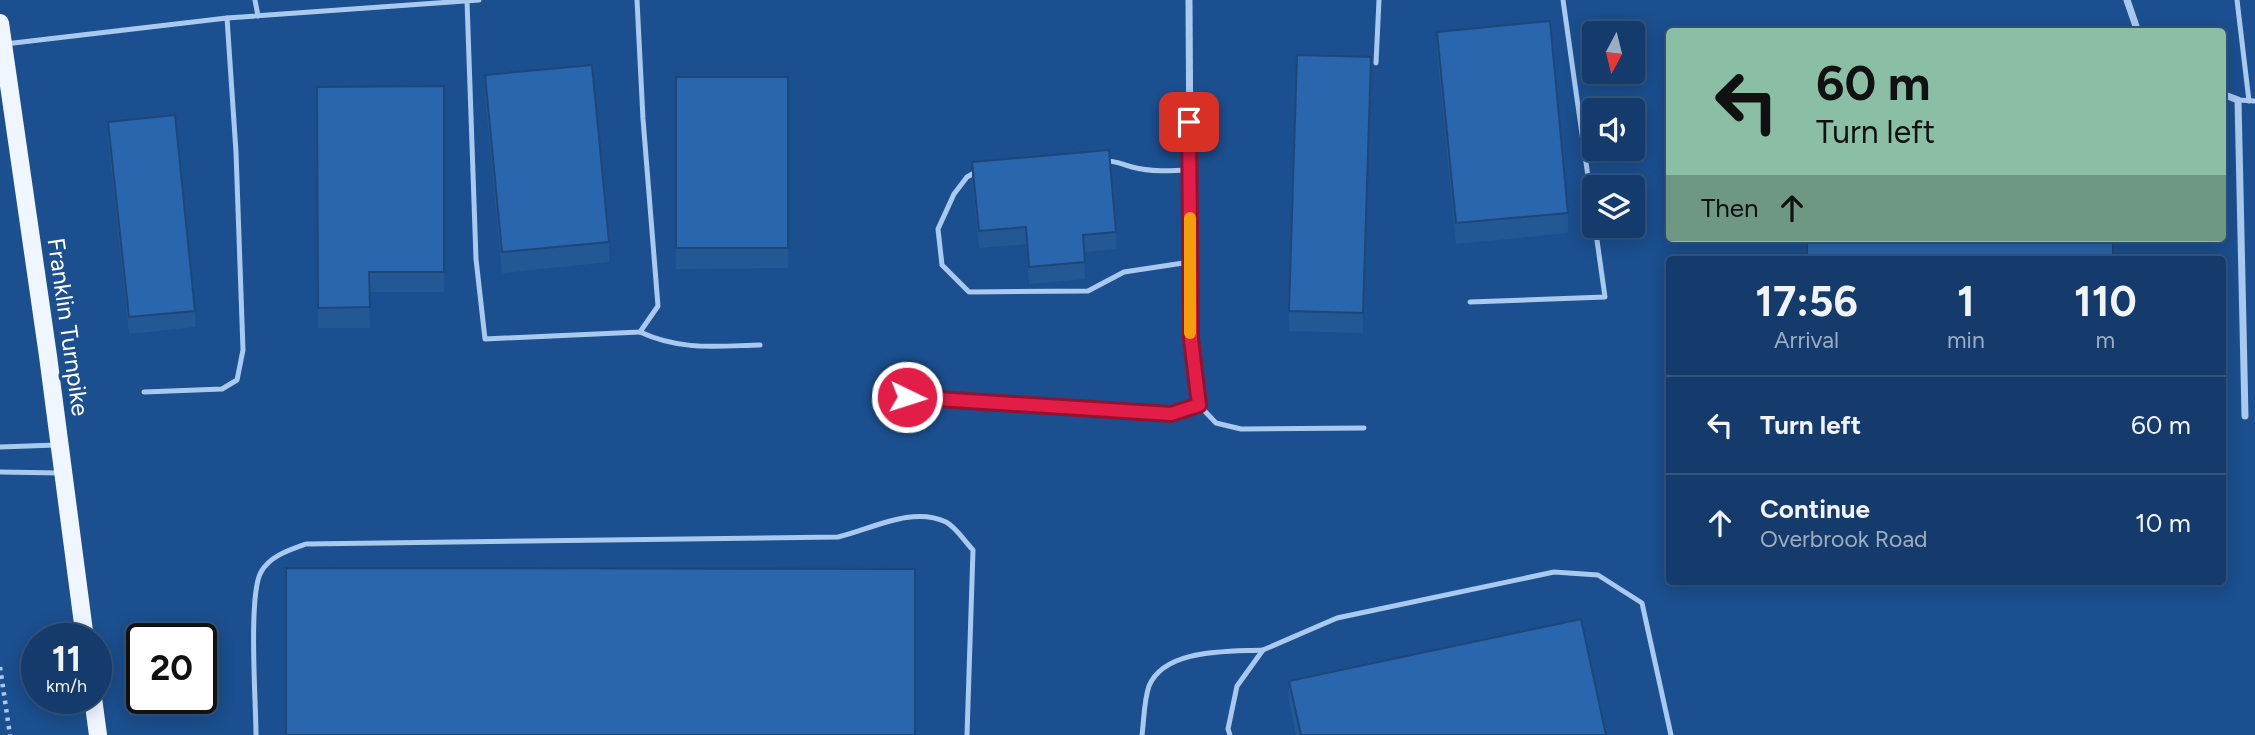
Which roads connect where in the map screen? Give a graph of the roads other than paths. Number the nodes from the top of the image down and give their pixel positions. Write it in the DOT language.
graph roads {
  1 [pos="256,0"];
  2 [pos="479,0"];
  3 [pos="637,0"];
  4 [pos="1189,0"];
  5 [pos="1378,0"];
  6 [pos="1563,0"];
  7 [pos="2127,0"];
  8 [pos="2237,0"];
  9 [pos="467,1"];
  10 [pos="258,16"];
  11 [pos="227,18"];
  12 [pos="0,23"];
  13 [pos="2137,28"];
  14 [pos="2,44"];
  15 [pos="1376,63"];
  16 [pos="2226,96"];
  17 [pos="2238,100"];
  18 [pos="2252,101"];
  19 [pos="1090,162"];
  20 [pos="986,167"];
  21 [pos="1190,170"];
  22 [pos="1588,175"];
  23 [pos="1597,238"];
  24 [pos="1190,262"];
  25 [pos="1470,302"];
  26 [pos="640,332"];
  27 [pos="1191,339"];
  28 [pos="760,345"];
  29 [pos="144,392"];
  30 [pos="907,397"];
  31 [pos="1199,405"];
  32 [pos="2245,415"];
  33 [pos="1364,428"];
  34 [pos="59,445"];
  35 [pos="0,447"];
  36 [pos="0,472"];
  37 [pos="62,473"];
  38 [pos="83,623"];
  39 [pos="1263,650"];
  40 [pos="95,714"];
  41 [pos="98,735"];
  42 [pos="256,735"];
  43 [pos="967,735"];
  44 [pos="1142,735"];
  45 [pos="1230,735"];
  46 [pos="1671,735"];
  1 -- 10 [label="lane"];
  2 -- 9 [label="lane"];
  3 -- 26 [label="lane"];
  4 -- 21 [label="street"];
  5 -- 15 [label="lane"];
  6 -- 22 [label="lane"];
  7 -- 13 [label="street"];
  8 -- 18 [label="lane"];
  9 -- 10 [label="lane"];
  9 -- 26 [label="lane"];
  10 -- 11 [label="lane"];
  11 -- 14 [label="lane"];
  11 -- 29 [label="lane"];
  12 -- 14 [label="main road, Franklin Turnpike"];
  14 -- 34 [label="main road, Franklin Turnpike"];
  16 -- 17 [label="street"];
  17 -- 18 [label="lane"];
  17 -- 32 [label="street"];
  19 -- 21 [label="lane"];
  20 -- 24 [label="lane"];
  21 -- 24 [label="street"];
  23 -- 25 [label="lane"];
  24 -- 27 [label="street"];
  26 -- 28 [label="lane"];
  27 -- 31 [label="lane"];
  30 -- 31 [label="lane"];
  31 -- 33 [label="lane"];
  34 -- 35 [label="lane"];
  34 -- 37 [label="main road, Franklin Turnpike"];
  36 -- 37 [label="lane"];
  37 -- 38 [label="main road, Franklin Turnpike"];
  39 -- 44 [label="lane"];
  39 -- 45 [label="lane"];
  39 -- 46 [label="lane"];
  40 -- 41 [label="main road"];
  42 -- 43 [label="lane"];
}
